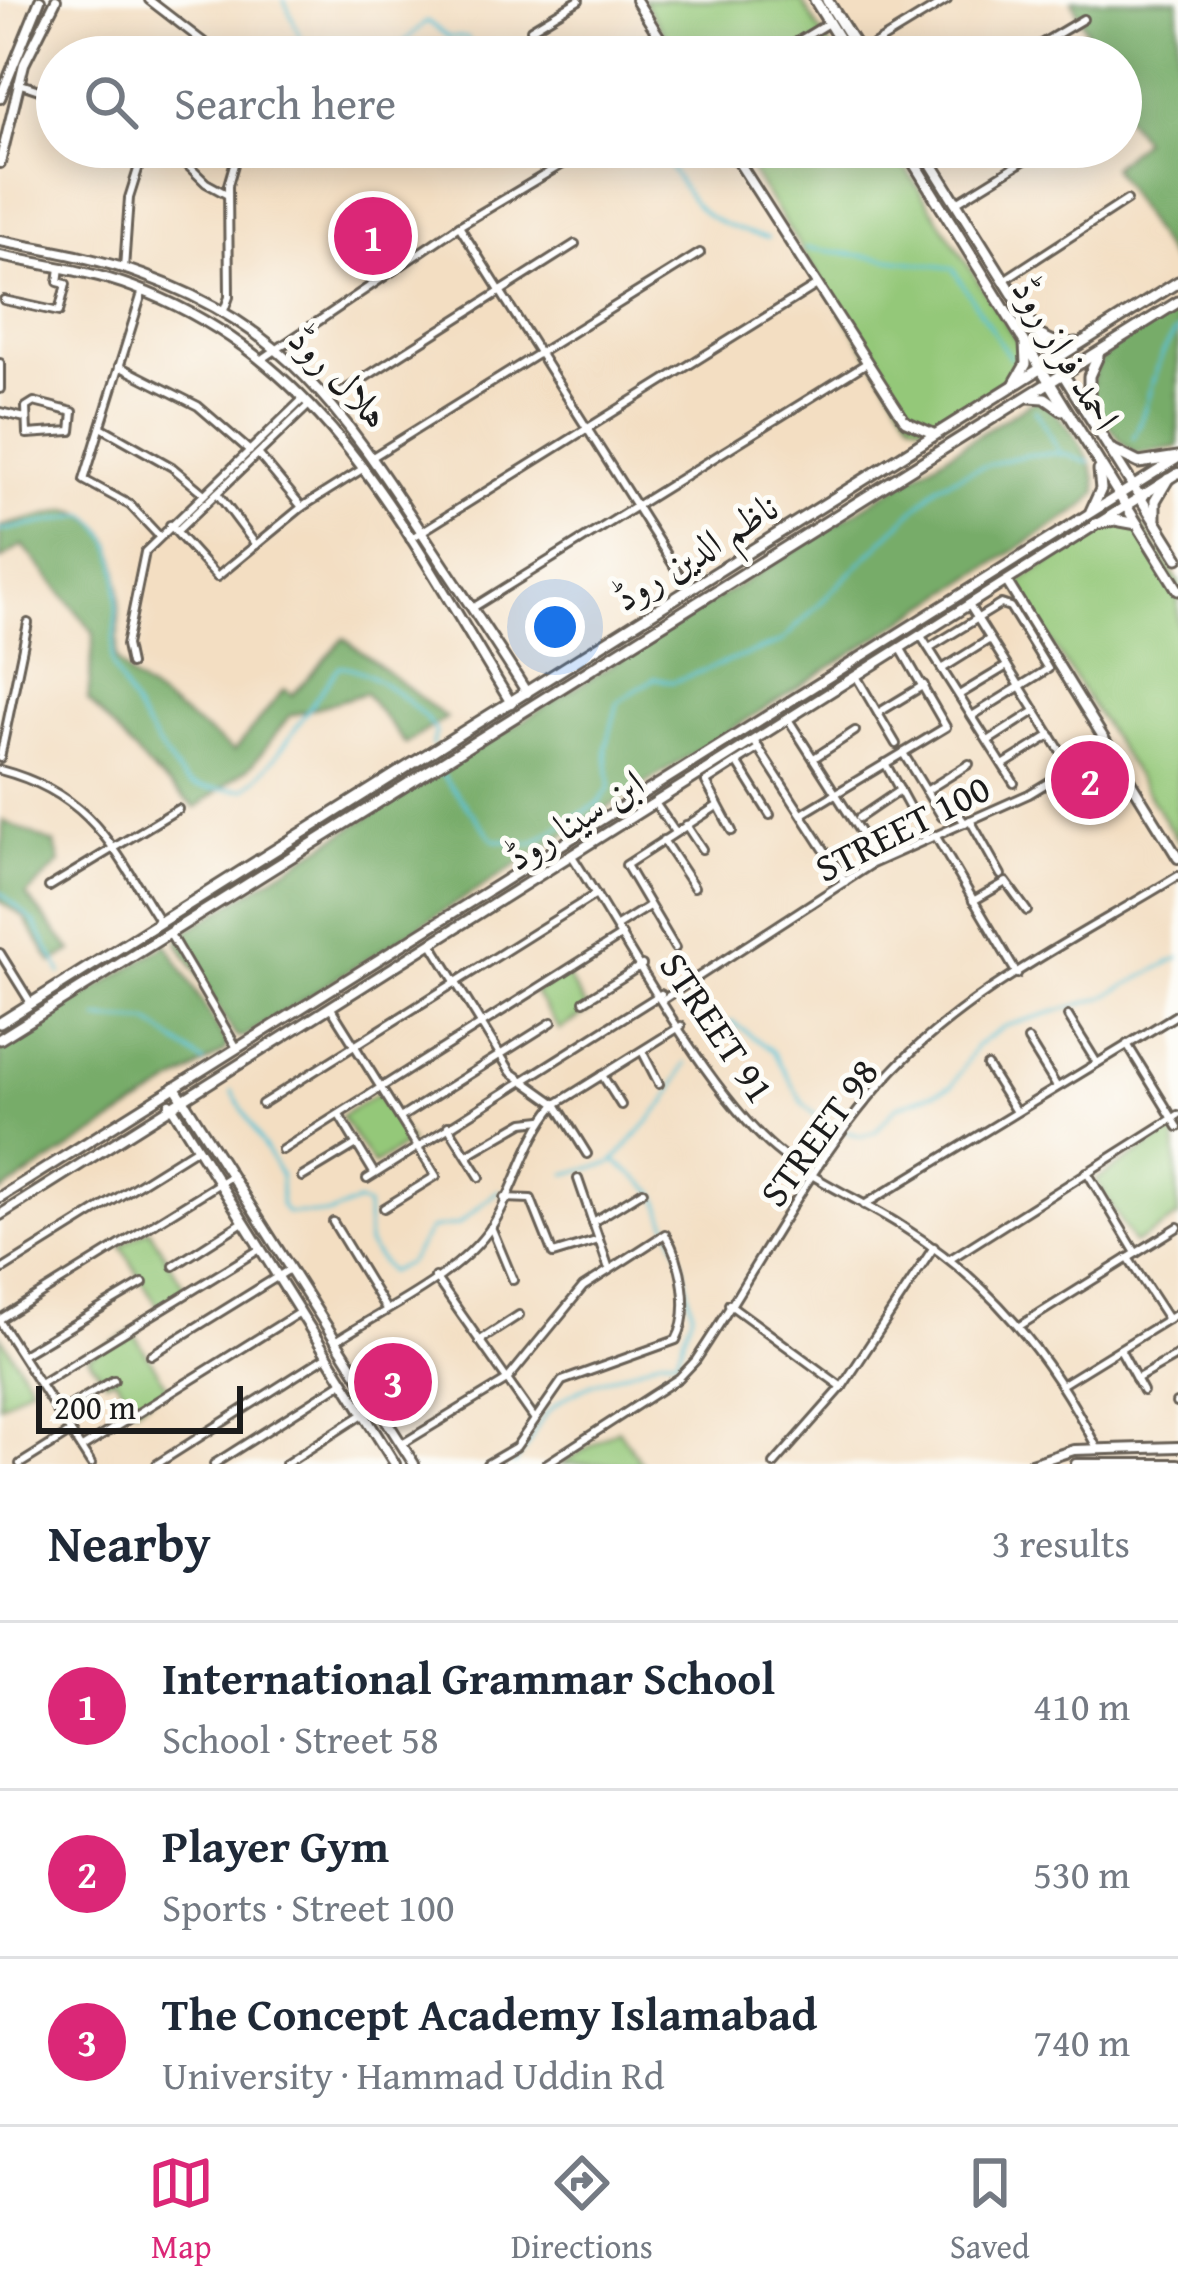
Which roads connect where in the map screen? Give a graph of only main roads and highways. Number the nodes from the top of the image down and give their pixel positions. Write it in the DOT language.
graph roads {
  1 [pos="821,1"];
  2 [pos="842,36"];
  3 [pos="845,36"];
  4 [pos="917,168"];
  5 [pos="934,168"];
  6 [pos="1178,282"];
  7 [pos="1178,302"];
  8 [pos="1037,333"];
  9 [pos="1024,338"];
  10 [pos="1090,338"];
  11 [pos="1100,351"];
  12 [pos="1054,361"];
  13 [pos="1042,368"];
  14 [pos="1063,374"];
  15 [pos="1050,383"];
  16 [pos="1012,387"];
  17 [pos="1025,398"];
  18 [pos="1090,416"];
  19 [pos="1071,418"];
  20 [pos="1108,447"];
  21 [pos="1178,458"];
  22 [pos="1097,461"];
  23 [pos="1173,476"];
  24 [pos="854,486"];
  25 [pos="863,500"];
  26 [pos="1091,511"];
  27 [pos="1155,520"];
  28 [pos="1095,524"];
  29 [pos="1136,524"];
  30 [pos="1178,558"];
  31 [pos="1178,590"];
  32 [pos="616,637"];
  33 [pos="623,649"];
  34 [pos="470,736"];
  35 [pos="192,904"];
  36 [pos="200,916"];
  37 [pos="56,988"];
  38 [pos="64,999"];
  39 [pos="0,1023"];
  40 [pos="0,1039"];
  1 -- 2 [label="main road"];
  1 -- 3 [label="main road"];
  4 -- 9 [label="main road, احمد فراز روڈ"];
  5 -- 8 [label="main road, احمد فراز روڈ"];
  6 -- 10 [label="main road, ناظم الدین روڈ"];
  7 -- 11 [label="main road, ناظم الدین روڈ"];
  8 -- 10 [label="main road"];
  8 -- 12 [label="main road, احمد فراز روڈ"];
  9 -- 13 [label="main road, احمد فراز روڈ"];
  9 -- 16 [label="main road"];
  10 -- 12 [label="main road, ناظم الدین روڈ"];
  11 -- 14 [label="main road, ناظم الدین روڈ"];
  11 -- 18 [label="main road"];
  12 -- 13 [label="main road, ناظم الدین روڈ"];
  12 -- 14 [label="main road, احمد فراز روڈ"];
  13 -- 15 [label="main road, احمد فراز روڈ"];
  13 -- 16 [label="main road, ناظم الدین روڈ"];
  14 -- 15 [label="main road, ناظم الدین روڈ"];
  14 -- 18 [label="main road, احمد فراز روڈ"];
  15 -- 17 [label="main road, ناظم الدین روڈ"];
  15 -- 19 [label="main road, احمد فراز روڈ"];
  16 -- 24 [label="main road, ناظم الدین روڈ"];
  17 -- 19 [label="main road"];
  17 -- 25 [label="main road, ناظم الدین روڈ"];
  18 -- 20 [label="main road, احمد فراز روڈ"];
  19 -- 22 [label="main road, احمد فراز روڈ"];
  20 -- 21 [label="main road"];
  20 -- 27 [label="main road, احمد فراز روڈ"];
  22 -- 26 [label="main road"];
  22 -- 29 [label="main road, احمد فراز روڈ"];
  23 -- 27 [label="main road"];
  24 -- 25 [label="main road"];
  24 -- 32 [label="main road, ناظم الدین روڈ"];
  25 -- 33 [label="main road, ناظم الدین روڈ"];
  27 -- 30 [label="main road, احمد فراز روڈ"];
  28 -- 29 [label="main road"];
  29 -- 31 [label="main road, احمد فراز روڈ"];
  32 -- 33 [label="main road"];
  32 -- 34 [label="main road, ناظم الدین روڈ"];
  33 -- 34 [label="main road, ناظم الدین روڈ"];
  34 -- 35 [label="main road, ناظم الدین روڈ"];
  34 -- 36 [label="main road, ناظم الدین روڈ"];
  35 -- 36 [label="main road"];
  35 -- 37 [label="main road, ناظم الدین روڈ"];
  36 -- 38 [label="main road, ناظم الدین روڈ"];
  37 -- 38 [label="main road"];
  37 -- 39 [label="main road, ناظم الدین روڈ"];
  38 -- 40 [label="main road, ناظم الدین روڈ"];
}
